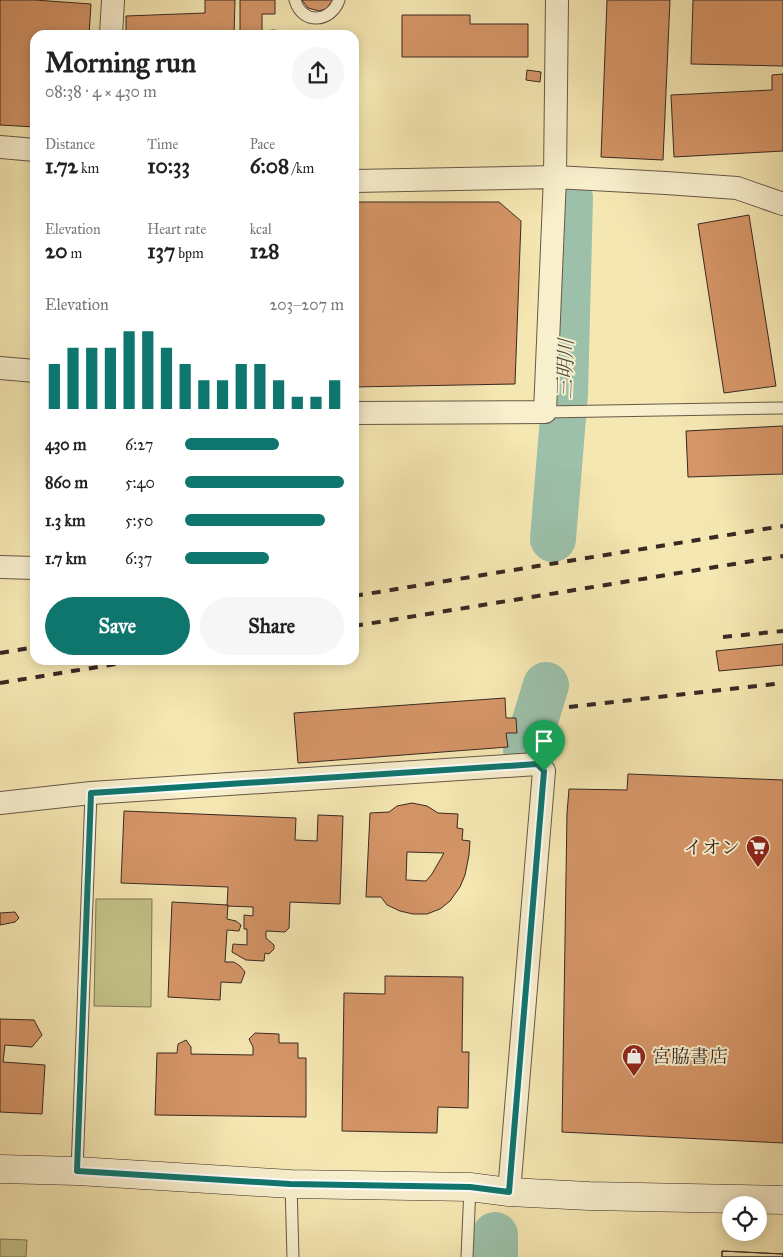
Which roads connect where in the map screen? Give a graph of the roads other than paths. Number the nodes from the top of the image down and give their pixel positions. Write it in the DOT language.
graph roads {
  1 [pos="113,0"];
  2 [pos="295,0"];
  3 [pos="339,0"];
  4 [pos="557,0"];
  5 [pos="110,30"];
  6 [pos="0,147"];
  7 [pos="30,150"];
  8 [pos="555,177"];
  9 [pos="359,181"];
  10 [pos="783,204"];
  11 [pos="0,368"];
  12 [pos="30,371"];
  13 [pos="783,408"];
  14 [pos="550,412"];
  15 [pos="359,413"];
  16 [pos="0,567"];
  17 [pos="30,568"];
  18 [pos="91,793"];
  19 [pos="0,804"];
  20 [pos="0,1169"];
  21 [pos="77,1171"];
  22 [pos="290,1184"];
  23 [pos="470,1187"];
  24 [pos="509,1192"];
  25 [pos="783,1200"];
  26 [pos="293,1257"];
  27 [pos="466,1257"];
  1 -- 5 [label="street"];
  2 -- 3 [label="lane"];
  4 -- 8 [label="street"];
  6 -- 7 [label="street"];
  8 -- 9 [label="street"];
  8 -- 10 [label="street"];
  8 -- 14 [label="street"];
  11 -- 12 [label="street"];
  13 -- 14 [label="lane"];
  14 -- 15 [label="street"];
  16 -- 17 [label="street"];
  18 -- 19 [label="street"];
  18 -- 21 [label="lane"];
  18 -- 24 [label="street"];
  20 -- 21 [label="street"];
  21 -- 22 [label="street"];
  22 -- 23 [label="street"];
  22 -- 26 [label="lane"];
  23 -- 24 [label="street"];
  23 -- 27 [label="lane"];
  24 -- 25 [label="street"];
}
